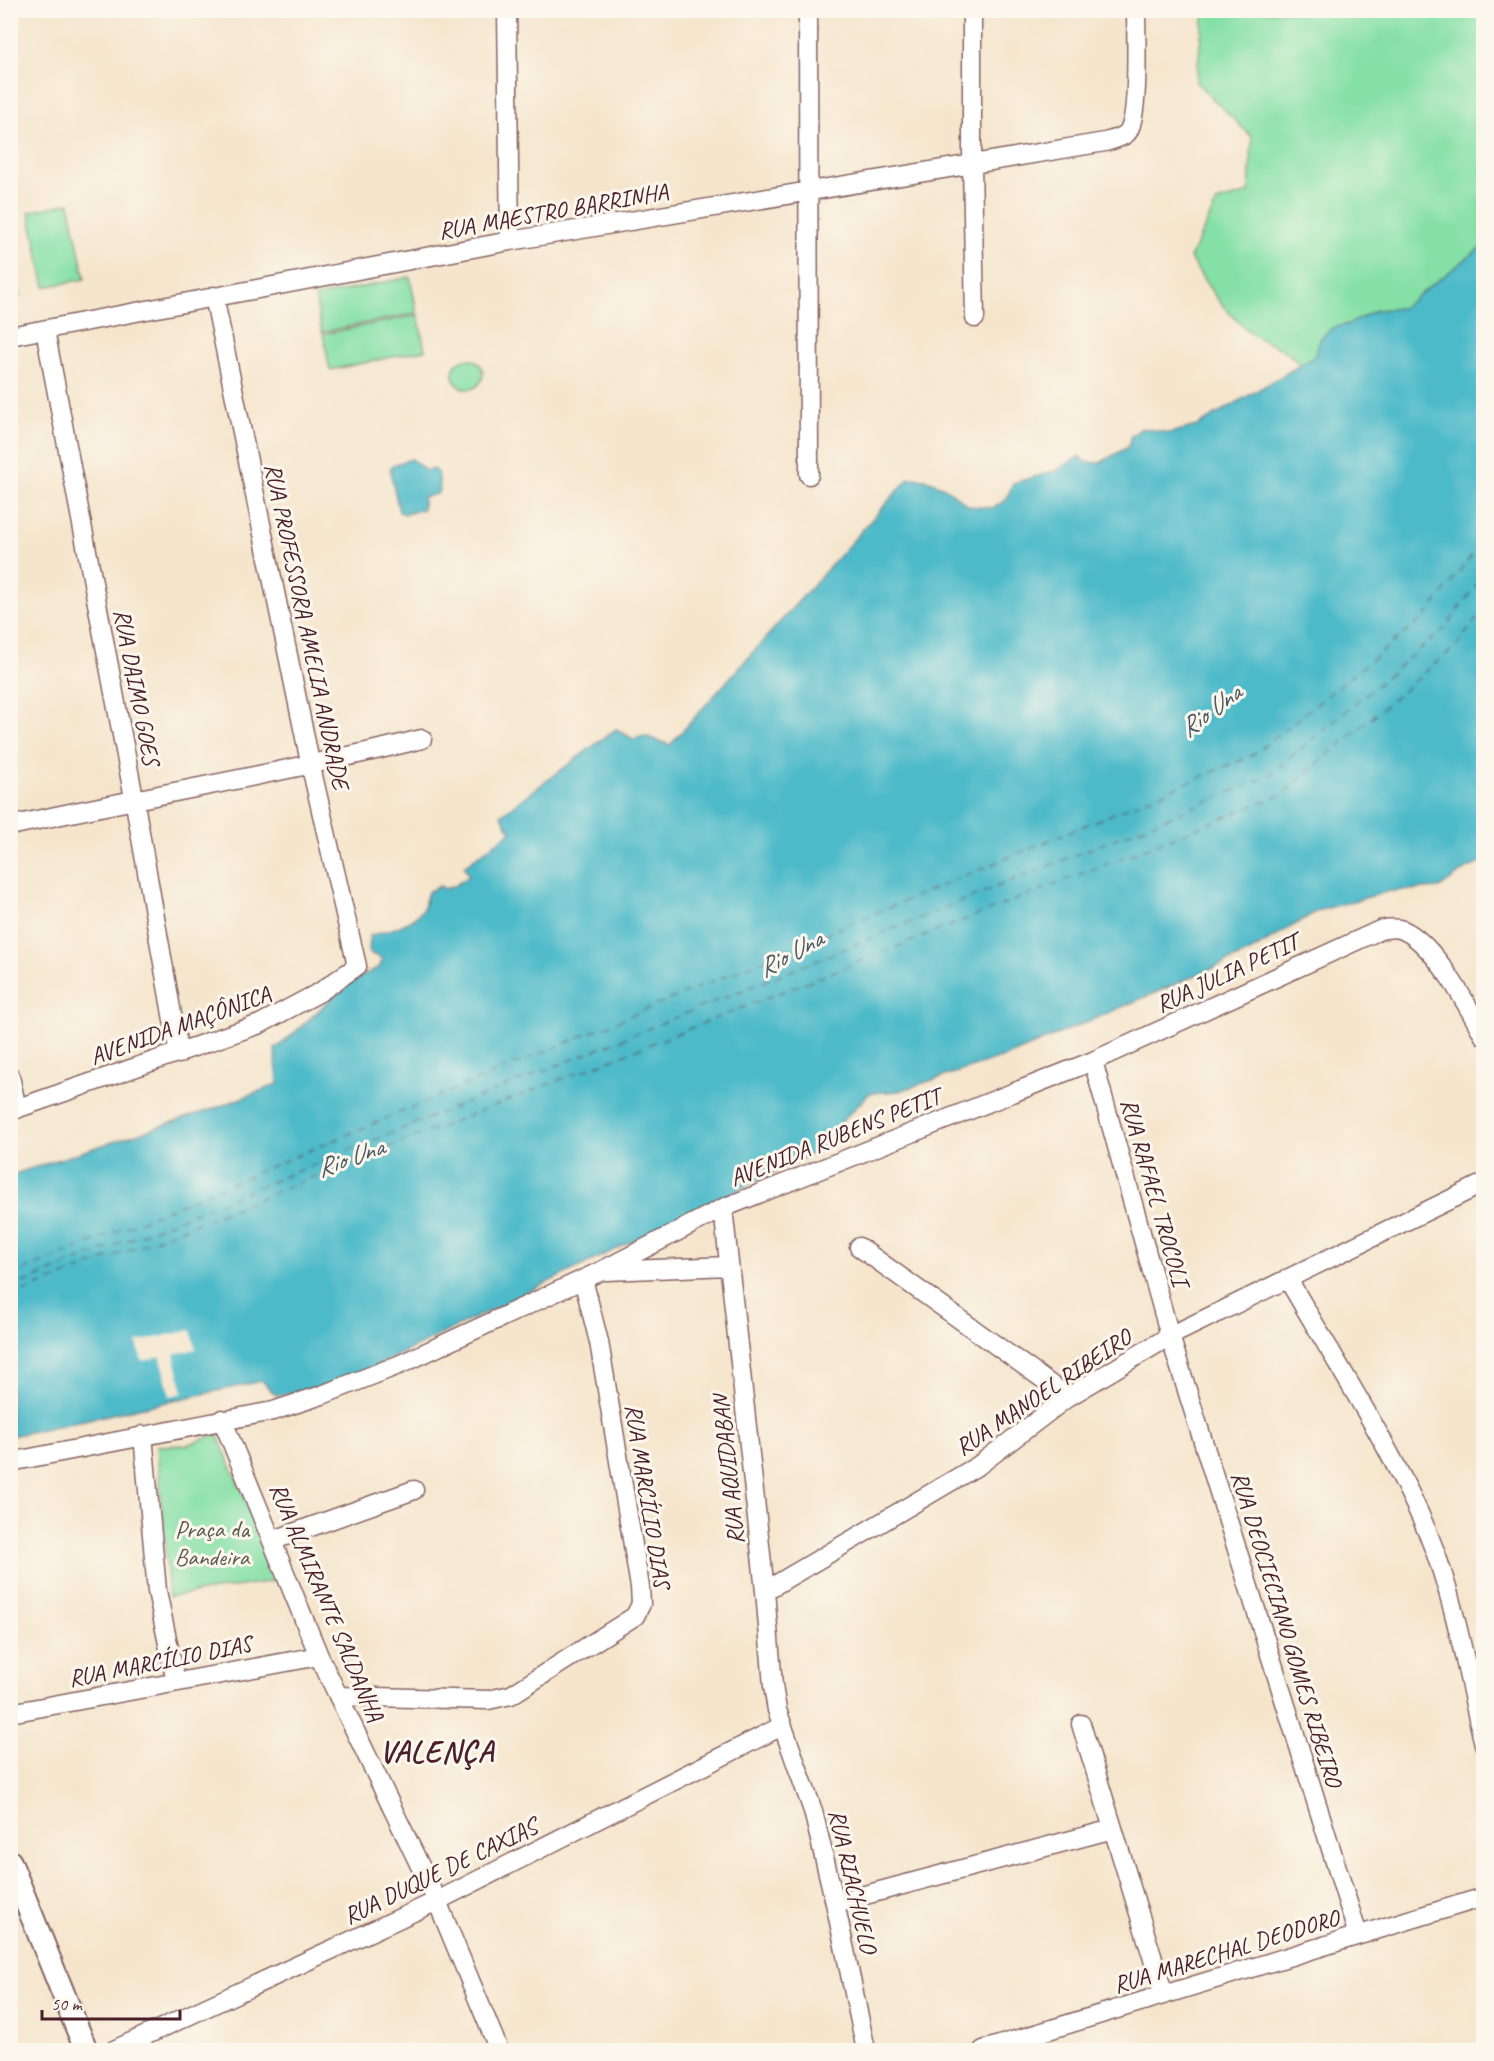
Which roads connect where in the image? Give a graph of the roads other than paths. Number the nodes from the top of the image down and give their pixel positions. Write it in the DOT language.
graph roads {
  1 [pos="507,10"];
  2 [pos="808,10"];
  3 [pos="972,10"];
  4 [pos="1136,10"];
  5 [pos="972,163"];
  6 [pos="809,192"];
  7 [pos="510,241"];
  8 [pos="214,296"];
  9 [pos="975,318"];
  10 [pos="45,330"];
  11 [pos="10,336"];
  12 [pos="809,475"];
  13 [pos="423,739"];
  14 [pos="311,766"];
  15 [pos="134,798"];
  16 [pos="10,825"];
  17 [pos="357,966"];
  18 [pos="1476,1005"];
  19 [pos="1484,1036"];
  20 [pos="179,1054"];
  21 [pos="1093,1061"];
  22 [pos="10,1076"];
  23 [pos="14,1110"];
  24 [pos="1484,1183"];
  25 [pos="723,1208"];
  26 [pos="860,1247"];
  27 [pos="729,1266"];
  28 [pos="601,1271"];
  29 [pos="583,1279"];
  30 [pos="1288,1280"];
  31 [pos="1170,1336"];
  32 [pos="1068,1397"];
  33 [pos="222,1419"];
  34 [pos="143,1435"];
  35 [pos="10,1462"];
  36 [pos="414,1490"];
  37 [pos="273,1540"];
  38 [pos="765,1591"];
  39 [pos="319,1656"];
  40 [pos="176,1682"];
  41 [pos="338,1696"];
  42 [pos="10,1713"];
  43 [pos="1081,1724"];
  44 [pos="782,1726"];
  45 [pos="1484,1744"];
  46 [pos="1113,1829"];
  47 [pos="10,1862"];
  48 [pos="1484,1897"];
  49 [pos="436,1901"];
  50 [pos="836,1903"];
  51 [pos="1358,1935"];
  52 [pos="1164,1995"];
  53 [pos="86,2050"];
  54 [pos="114,2050"];
  55 [pos="499,2050"];
  56 [pos="867,2050"];
  57 [pos="983,2050"];
  1 -- 7 [label="street"];
  2 -- 6 [label="street"];
  3 -- 5 [label="street"];
  4 -- 5 [label="street, RUA MAESTRO BARRINHA"];
  5 -- 6 [label="street, RUA MAESTRO BARRINHA"];
  5 -- 9 [label="street"];
  6 -- 7 [label="street, RUA MAESTRO BARRINHA"];
  6 -- 12 [label="street"];
  7 -- 8 [label="street, RUA MAESTRO BARRINHA"];
  8 -- 10 [label="street, RUA MAESTRO BARRINHA"];
  8 -- 14 [label="street, RUA PROFESSORA AMELIA ANDRADE"];
  10 -- 11 [label="street, RUA MAESTRO BARRINHA"];
  10 -- 15 [label="street, RUA DAIMO GOES"];
  13 -- 14 [label="street"];
  14 -- 15 [label="street"];
  14 -- 17 [label="street, RUA PROFESSORA AMELIA ANDRADE"];
  15 -- 16 [label="street"];
  15 -- 20 [label="street, RUA DAIMO GOES"];
  17 -- 20 [label="street, AVENIDA MAÇÔNICA"];
  18 -- 19 [label="street"];
  18 -- 21 [label="street, RUA JULIA PETIT"];
  20 -- 23 [label="street, AVENIDA MAÇÔNICA"];
  21 -- 25 [label="street, AVENIDA RUBENS PETIT"];
  21 -- 31 [label="street, RUA RAFAEL TROCOLI"];
  22 -- 23 [label="street"];
  24 -- 30 [label="street, RUA MANOEL RIBEIRO"];
  25 -- 27 [label="street, RUA AQUIDABAN"];
  25 -- 28 [label="street, AVENIDA RUBENS PETIT"];
  26 -- 32 [label="street"];
  27 -- 28 [label="street, AVENIDA RUBENS PETIT"];
  27 -- 38 [label="street, RUA AQUIDABAN"];
  28 -- 29 [label="street, AVENIDA RUBENS PETIT"];
  29 -- 33 [label="street, AVENIDA RUBENS PETIT"];
  29 -- 41 [label="street, RUA MARCÍLIO DIAS"];
  30 -- 31 [label="street, RUA MANOEL RIBEIRO"];
  30 -- 45 [label="street"];
  31 -- 32 [label="street, RUA MANOEL RIBEIRO"];
  31 -- 51 [label="street, RUA DEOCIECIANO GOMES RIBEIRO"];
  32 -- 38 [label="street, RUA MANOEL RIBEIRO"];
  33 -- 34 [label="street"];
  33 -- 37 [label="street, RUA ALMIRANTE SALDANHA"];
  34 -- 35 [label="street"];
  34 -- 40 [label="street"];
  36 -- 37 [label="street"];
  37 -- 39 [label="street, RUA ALMIRANTE SALDANHA"];
  38 -- 44 [label="street, RUA AQUIDABAN"];
  39 -- 40 [label="street, RUA MARCÍLIO DIAS"];
  39 -- 41 [label="street, RUA ALMIRANTE SALDANHA"];
  40 -- 42 [label="street, RUA MARCÍLIO DIAS"];
  41 -- 49 [label="street, RUA ALMIRANTE SALDANHA"];
  43 -- 46 [label="street"];
  44 -- 49 [label="street, RUA DUQUE DE CAXIAS"];
  44 -- 50 [label="street, RUA RIACHUELO"];
  46 -- 50 [label="street"];
  46 -- 52 [label="street"];
  47 -- 53 [label="main road"];
  48 -- 51 [label="street, RUA MARECHAL DEODORO"];
  49 -- 54 [label="street, RUA DUQUE DE CAXIAS"];
  49 -- 55 [label="street, RUA ALMIRANTE SALDANHA"];
  50 -- 56 [label="street, RUA RIACHUELO"];
  51 -- 52 [label="street, RUA MARECHAL DEODORO"];
  52 -- 57 [label="street, RUA MARECHAL DEODORO"];
}
